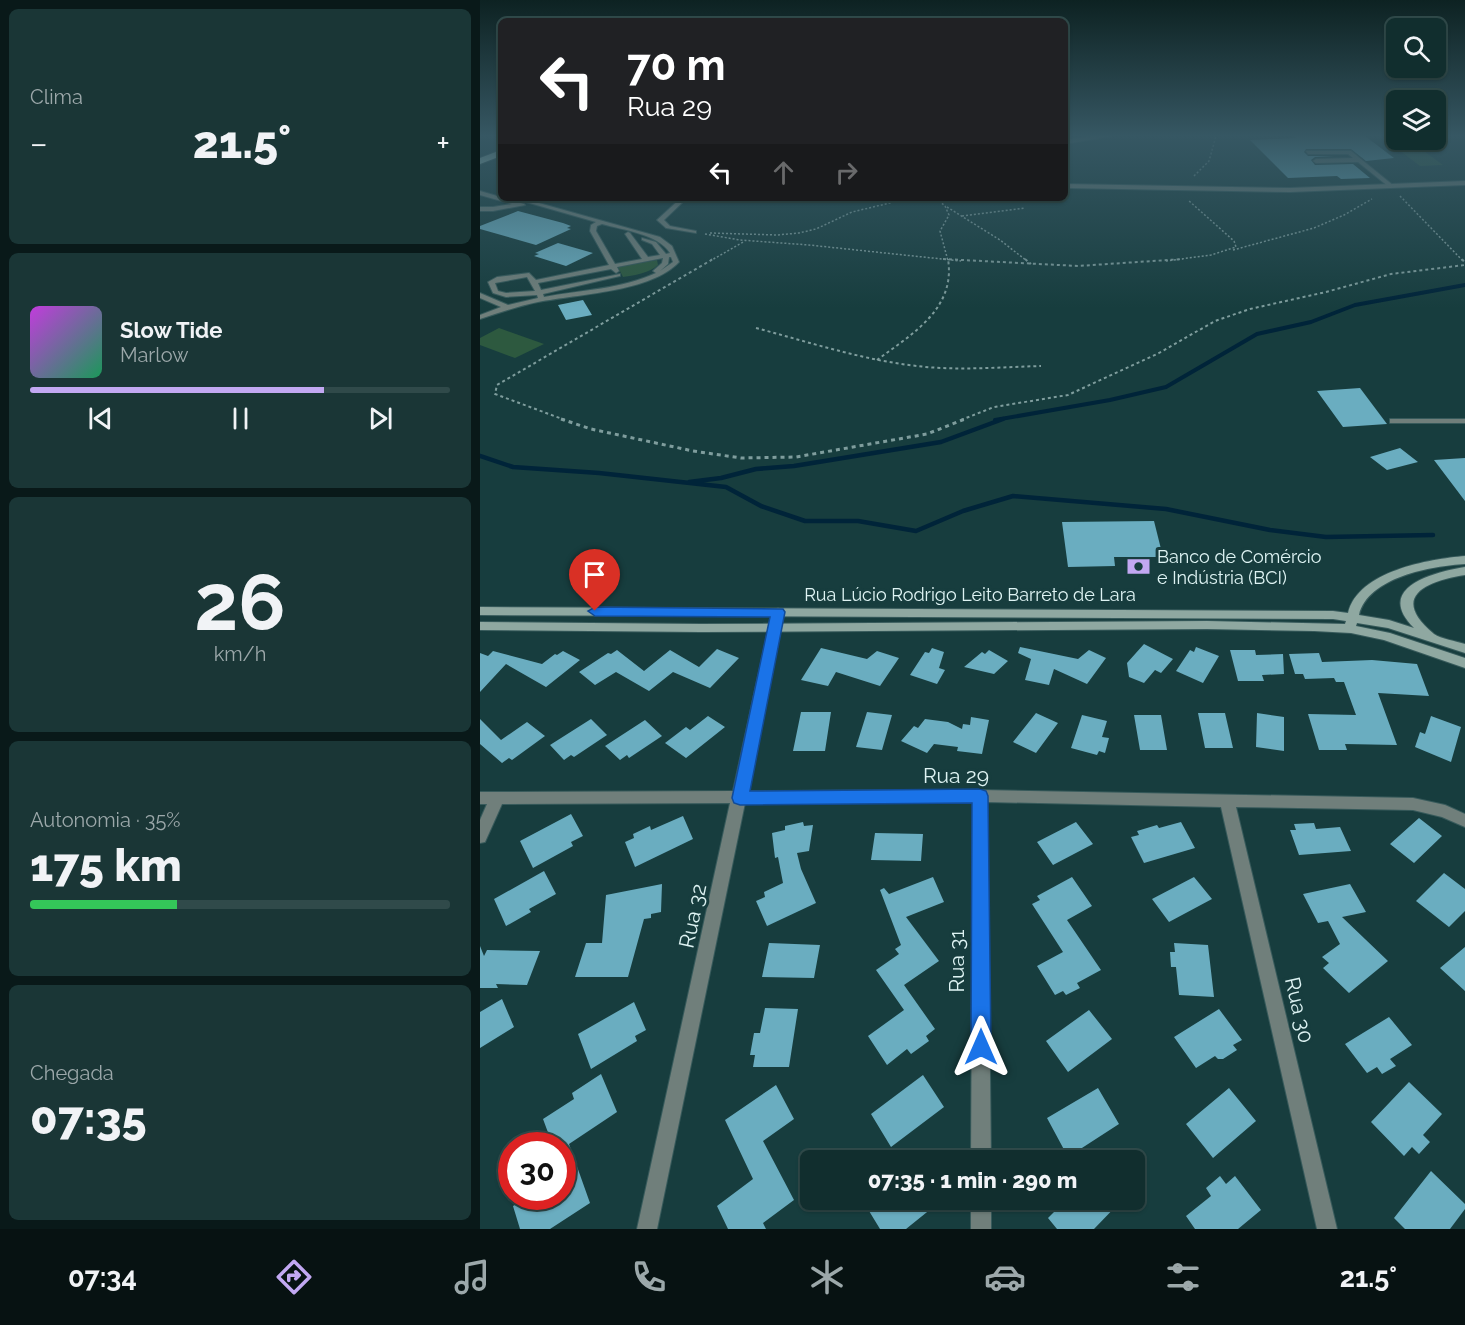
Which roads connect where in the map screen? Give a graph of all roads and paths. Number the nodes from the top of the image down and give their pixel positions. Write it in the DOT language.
graph roads {
  1 [pos="1398,193"];
  2 [pos="480,194"];
  3 [pos="490,196"];
  4 [pos="498,197"];
  5 [pos="1186,197"];
  6 [pos="1374,198"];
  7 [pos="517,201"];
  8 [pos="681,201"];
  9 [pos="898,201"];
  10 [pos="939,201"];
  11 [pos="945,206"];
  12 [pos="480,208"];
  13 [pos="1025,208"];
  14 [pos="493,209"];
  15 [pos="961,216"];
  16 [pos="598,224"];
  17 [pos="694,232"];
  18 [pos="628,234"];
  19 [pos="658,237"];
  20 [pos="646,240"];
  21 [pos="745,242"];
  22 [pos="634,243"];
  23 [pos="1228,251"];
  24 [pos="673,254"];
  25 [pos="664,256"];
  26 [pos="646,259"];
  27 [pos="948,260"];
  28 [pos="1465,264"];
  29 [pos="1032,265"];
  30 [pos="613,266"];
  31 [pos="621,280"];
  32 [pos="534,282"];
  33 [pos="480,294"];
  34 [pos="540,295"];
  35 [pos="507,307"];
  36 [pos="480,317"];
  37 [pos="756,328"];
  38 [pos="877,360"];
  39 [pos="1041,366"];
  40 [pos="1392,421"];
  41 [pos="1465,421"];
  42 [pos="1465,560"];
  43 [pos="1465,571"];
  44 [pos="480,611"];
  45 [pos="777,619"];
  46 [pos="1351,623"];
  47 [pos="480,626"];
  48 [pos="1435,639"];
  49 [pos="1465,650"];
  50 [pos="1465,663"];
  51 [pos="980,796"];
  52 [pos="480,798"];
  53 [pos="497,798"];
  54 [pos="740,798"];
  55 [pos="1227,801"];
  56 [pos="1465,821"];
  57 [pos="480,837"];
  58 [pos="981,1150"];
  59 [pos="981,1210"];
  60 [pos="647,1229"];
  61 [pos="981,1229"];
  62 [pos="1327,1229"];
  1 -- 28 [label="path"];
  2 -- 3 [label="lane"];
  3 -- 4 [label="lane"];
  3 -- 14 [label="lane"];
  5 -- 23 [label="path"];
  6 -- 23 [label="path"];
  7 -- 14 [label="lane"];
  7 -- 16 [label="lane"];
  7 -- 16 [label="lane"];
  8 -- 17 [label="lane"];
  9 -- 21 [label="path"];
  10 -- 11 [label="path"];
  11 -- 15 [label="path"];
  11 -- 27 [label="path"];
  12 -- 14 [label="lane"];
  13 -- 15 [label="path"];
  15 -- 29 [label="path"];
  16 -- 18 [label="lane"];
  16 -- 19 [label="lane"];
  16 -- 30 [label="lane"];
  18 -- 20 [label="lane"];
  18 -- 22 [label="lane"];
  19 -- 20 [label="lane"];
  19 -- 24 [label="lane"];
  20 -- 22 [label="lane"];
  20 -- 25 [label="lane"];
  21 -- 27 [label="path"];
  21 -- 28 [label="path"];
  22 -- 26 [label="lane"];
  23 -- 29 [label="path"];
  24 -- 25 [label="lane"];
  24 -- 31 [label="lane"];
  25 -- 26 [label="lane"];
  25 -- 31 [label="lane"];
  26 -- 30 [label="lane"];
  27 -- 29 [label="path"];
  27 -- 38 [label="path"];
  30 -- 31 [label="lane"];
  30 -- 32 [label="lane"];
  31 -- 34 [label="lane"];
  32 -- 34 [label="lane"];
  32 -- 34 [label="lane"];
  33 -- 35 [label="lane"];
  34 -- 35 [label="lane"];
  35 -- 36 [label="lane"];
  37 -- 38 [label="path"];
  38 -- 39 [label="path"];
  40 -- 41 [label="lane"];
  42 -- 46 [label="street"];
  43 -- 48 [label="street"];
  44 -- 45 [label="street, Rua Lúcio Rodrigo Leito Barreto de Lara"];
  45 -- 46 [label="street, Rua Lúcio Rodrigo Leito Barreto de Lara"];
  45 -- 47 [label="street, Rua Lúcio Rodrigo Leito Barreto de Lara"];
  45 -- 54 [label="street, Rua 32"];
  46 -- 48 [label="street"];
  46 -- 50 [label="street"];
  48 -- 49 [label="street"];
  51 -- 54 [label="street, Rua 29"];
  51 -- 55 [label="street, Rua 29"];
  51 -- 58 [label="street, Rua 31"];
  52 -- 53 [label="street, Rua 29"];
  53 -- 54 [label="street, Rua 29"];
  53 -- 57 [label="street"];
  54 -- 60 [label="street, Rua 32"];
  55 -- 56 [label="street, Rua 29"];
  55 -- 62 [label="street, Rua 30"];
  59 -- 61 [label="street"];
}
